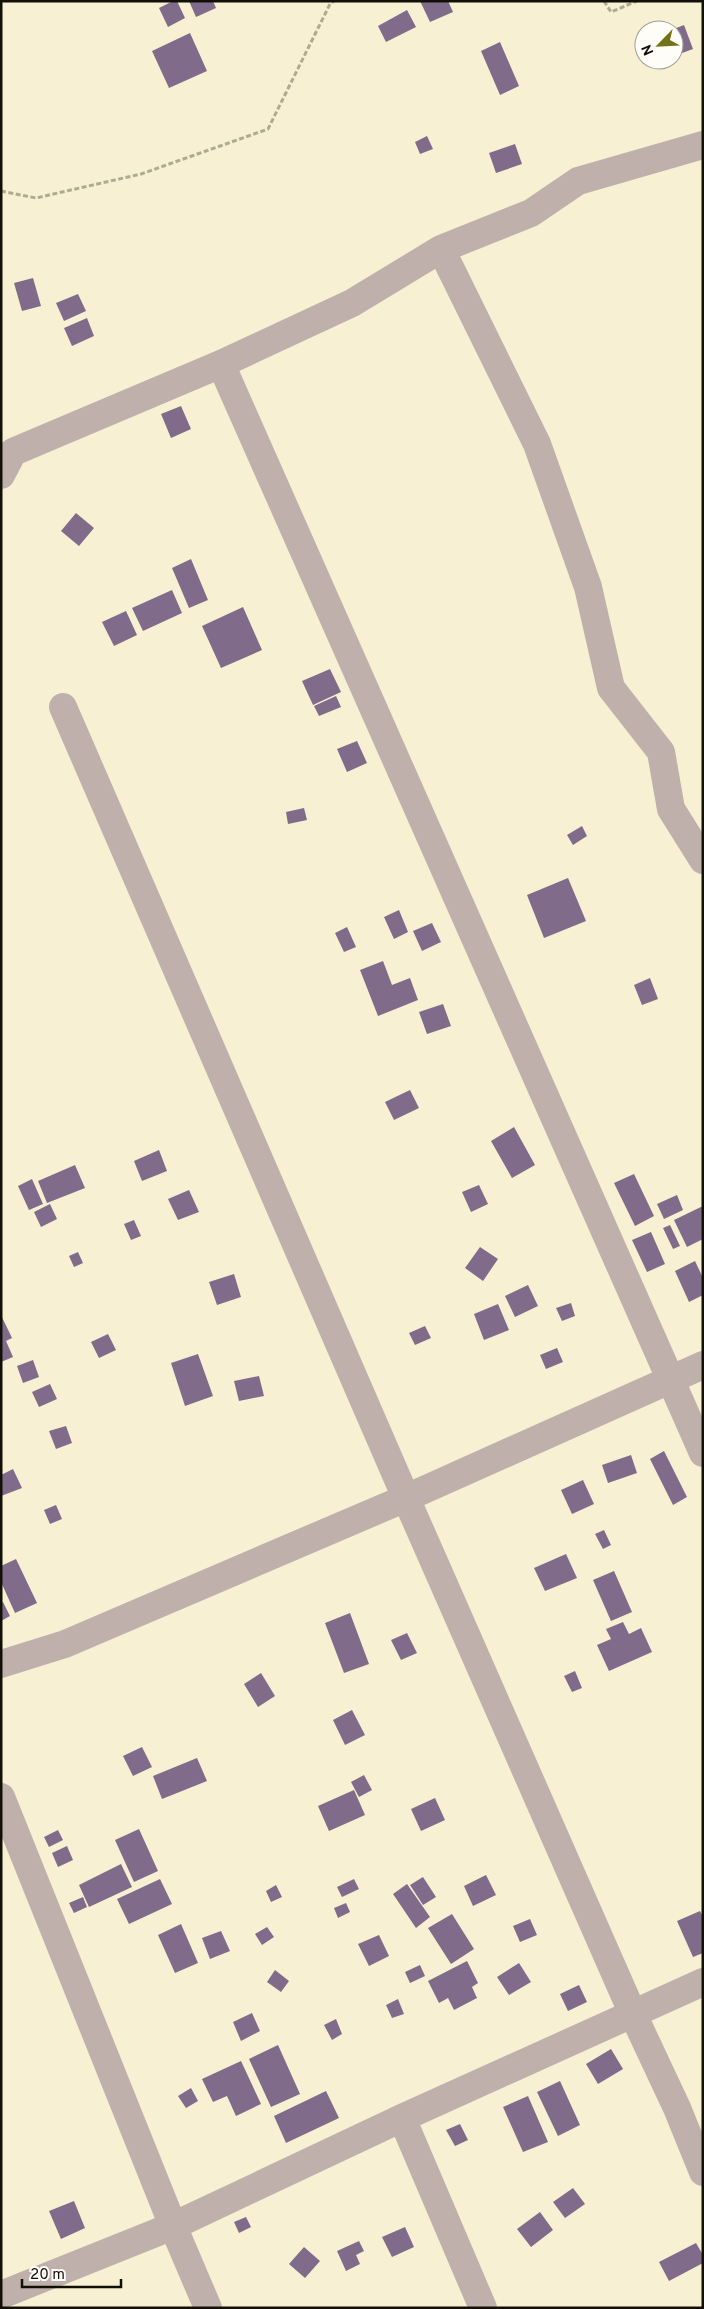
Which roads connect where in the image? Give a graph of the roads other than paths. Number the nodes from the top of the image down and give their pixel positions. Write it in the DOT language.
graph roads {
  1 [pos="703,145"];
  2 [pos="441,249"];
  3 [pos="221,364"];
  4 [pos="1,475"];
  5 [pos="63,707"];
  6 [pos="703,860"];
  7 [pos="703,1366"];
  8 [pos="670,1380"];
  9 [pos="703,1453"];
  10 [pos="406,1498"];
  11 [pos="1,1664"];
  12 [pos="1,1797"];
  13 [pos="703,1982"];
  14 [pos="632,2012"];
  15 [pos="402,2118"];
  16 [pos="703,2172"];
  17 [pos="173,2226"];
  18 [pos="1,2295"];
  19 [pos="208,2308"];
  20 [pos="483,2308"];
  1 -- 2 [label="street"];
  2 -- 3 [label="street"];
  2 -- 6 [label="street"];
  3 -- 4 [label="street"];
  3 -- 8 [label="street"];
  5 -- 10 [label="street"];
  7 -- 8 [label="street"];
  8 -- 9 [label="street"];
  8 -- 10 [label="street"];
  10 -- 11 [label="street"];
  10 -- 14 [label="street"];
  12 -- 17 [label="street"];
  13 -- 14 [label="street"];
  14 -- 15 [label="street"];
  14 -- 16 [label="street"];
  15 -- 17 [label="street"];
  15 -- 20 [label="street"];
  17 -- 18 [label="street"];
  17 -- 19 [label="street"];
}
